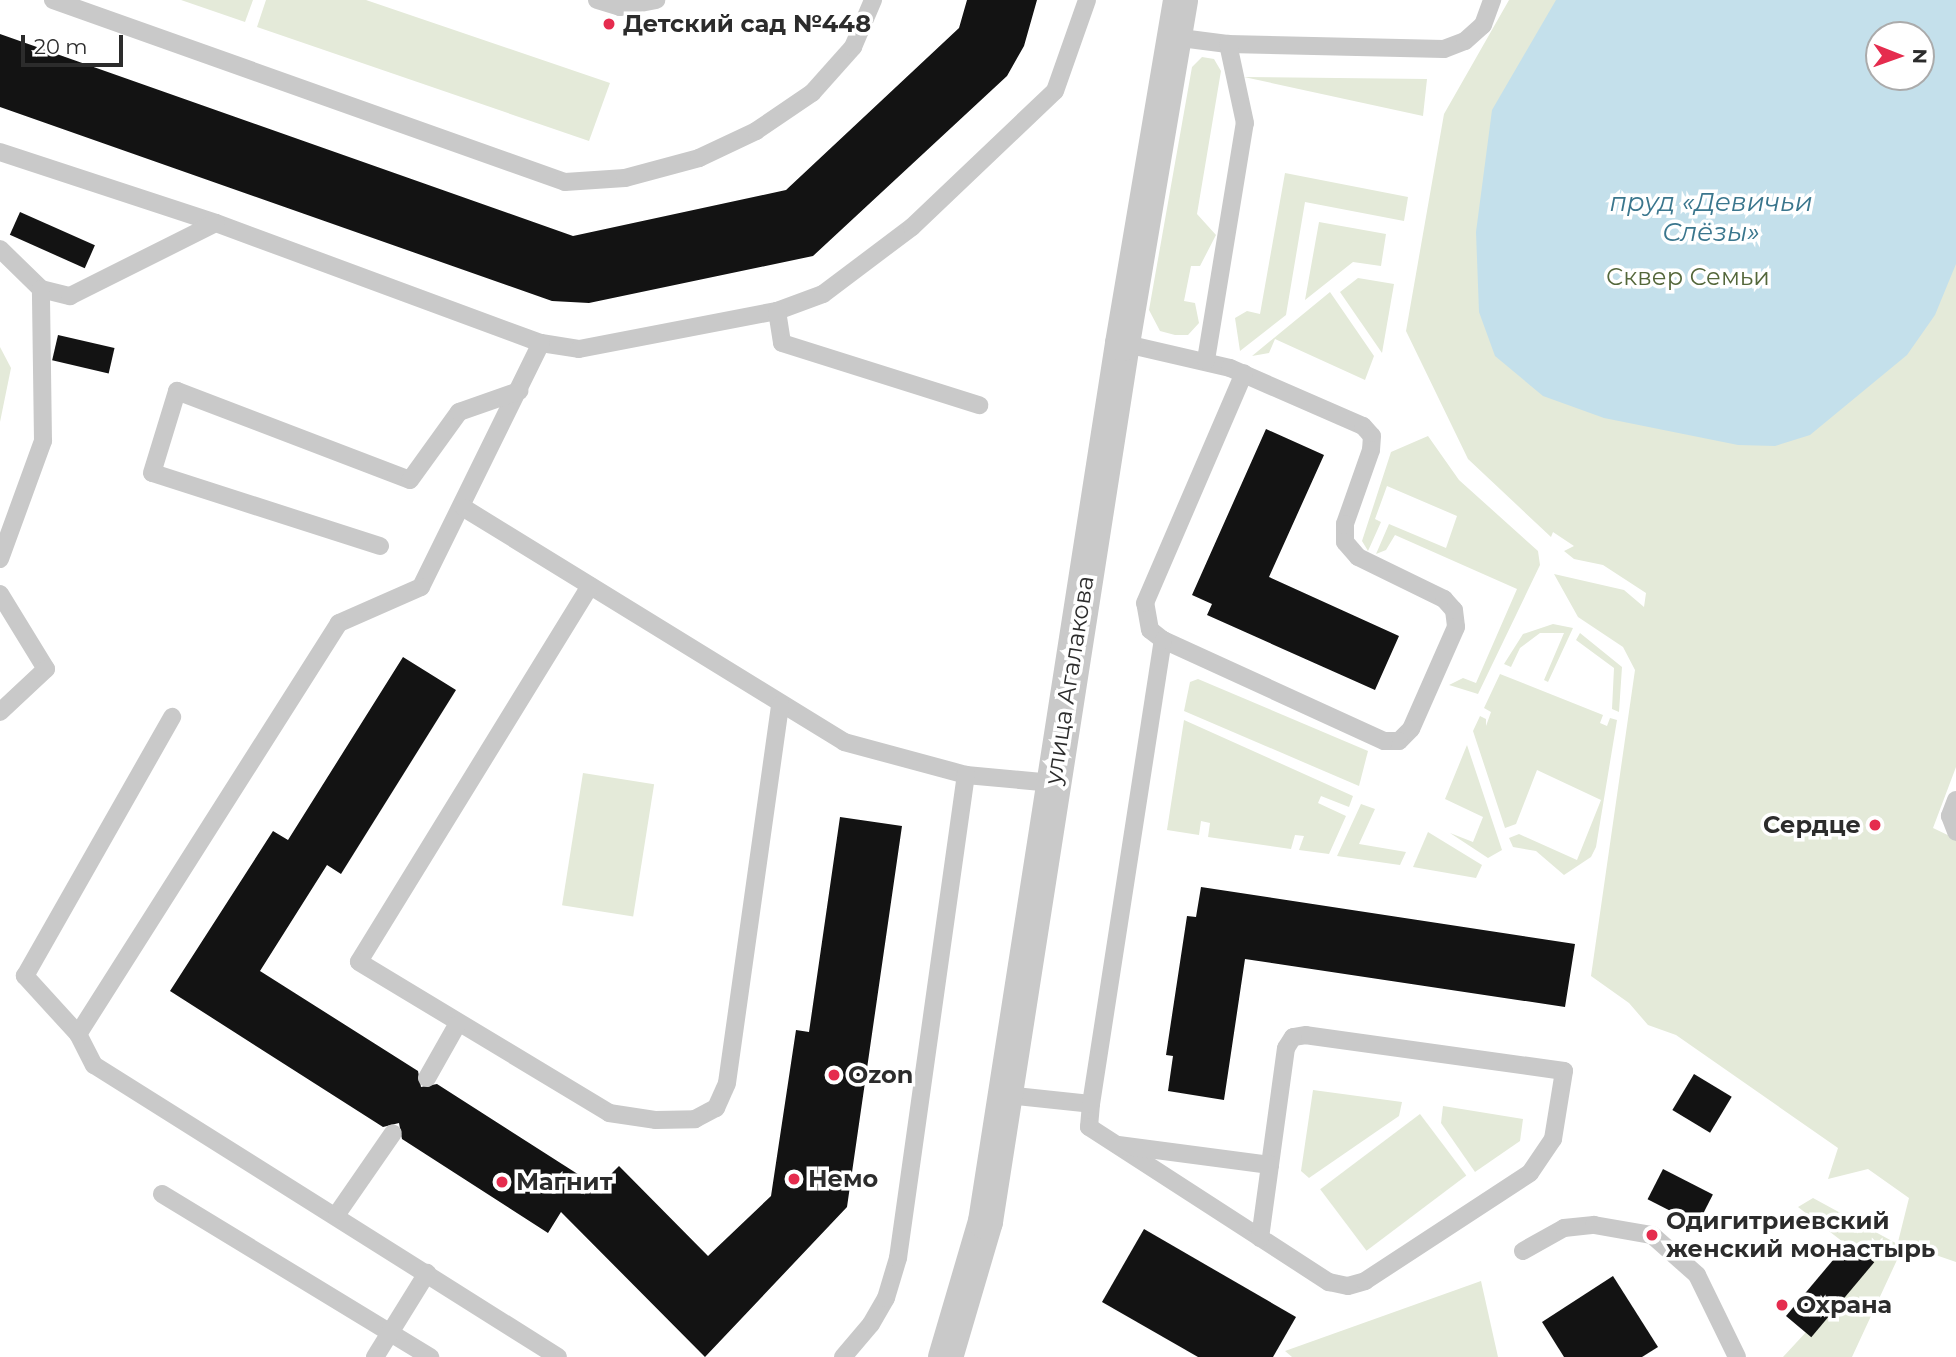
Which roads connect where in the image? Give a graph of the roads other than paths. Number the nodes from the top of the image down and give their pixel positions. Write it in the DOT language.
graph roads {
  1 [pos="53,0"];
  2 [pos="597,0"];
  3 [pos="656,0"];
  4 [pos="873,0"];
  5 [pos="1087,0"];
  6 [pos="1180,0"];
  7 [pos="1492,0"];
  8 [pos="1173,37"];
  9 [pos="1227,44"];
  10 [pos="0,152"];
  11 [pos="216,223"];
  12 [pos="0,249"];
  13 [pos="41,289"];
  14 [pos="778,311"];
  15 [pos="541,343"];
  16 [pos="1122,343"];
  17 [pos="1206,360"];
  18 [pos="1244,373"];
  19 [pos="519,391"];
  20 [pos="979,405"];
  21 [pos="464,508"];
  22 [pos="5,528"];
  23 [pos="380,546"];
  24 [pos="0,559"];
  25 [pos="590,586"];
  26 [pos="0,594"];
  27 [pos="1163,640"];
  28 [pos="780,705"];
  29 [pos="0,712"];
  30 [pos="172,718"];
  31 [pos="966,775"];
  32 [pos="1053,783"];
  33 [pos="1956,800"];
  34 [pos="1956,832"];
  35 [pos="457,1025"];
  36 [pos="78,1034"];
  37 [pos="427,1077"];
  38 [pos="1006,1095"];
  39 [pos="1091,1104"];
  40 [pos="393,1133"];
  41 [pos="1118,1144"];
  42 [pos="1270,1165"];
  43 [pos="162,1194"];
  44 [pos="337,1214"];
  45 [pos="1260,1238"];
  46 [pos="1523,1251"];
  47 [pos="427,1273"];
  48 [pos="391,1333"];
  49 [pos="376,1357"];
  50 [pos="430,1357"];
  51 [pos="558,1357"];
  52 [pos="843,1357"];
  53 [pos="946,1357"];
  54 [pos="1737,1357"];
  1 -- 4 [label="lane"];
  2 -- 3 [label="lane"];
  5 -- 14 [label="lane"];
  6 -- 8 [label="street, улица Агалакова"];
  7 -- 9 [label="lane"];
  8 -- 9 [label="lane"];
  8 -- 16 [label="street, улица Агалакова"];
  9 -- 17 [label="lane"];
  10 -- 11 [label="lane"];
  11 -- 13 [label="lane"];
  11 -- 15 [label="lane"];
  12 -- 13 [label="lane"];
  13 -- 22 [label="lane"];
  14 -- 15 [label="lane"];
  14 -- 20 [label="lane"];
  15 -- 19 [label="lane"];
  16 -- 17 [label="lane"];
  16 -- 32 [label="street, улица Агалакова"];
  17 -- 18 [label="lane"];
  18 -- 27 [label="lane"];
  18 -- 27 [label="lane"];
  19 -- 21 [label="lane"];
  19 -- 23 [label="lane"];
  21 -- 25 [label="lane"];
  21 -- 36 [label="lane"];
  22 -- 24 [label="lane"];
  25 -- 28 [label="lane"];
  25 -- 35 [label="lane"];
  26 -- 29 [label="lane"];
  27 -- 39 [label="lane"];
  28 -- 31 [label="lane"];
  28 -- 35 [label="lane"];
  30 -- 36 [label="lane"];
  31 -- 32 [label="lane"];
  31 -- 52 [label="lane"];
  32 -- 38 [label="street, улица Агалакова"];
  33 -- 34 [label="lane"];
  35 -- 37 [label="lane"];
  36 -- 44 [label="lane"];
  38 -- 39 [label="lane"];
  38 -- 53 [label="street, улица Агалакова"];
  39 -- 41 [label="lane"];
  40 -- 44 [label="lane"];
  41 -- 42 [label="lane"];
  41 -- 45 [label="lane"];
  42 -- 45 [label="lane"];
  42 -- 45 [label="lane"];
  43 -- 48 [label="lane"];
  44 -- 47 [label="lane"];
  46 -- 54 [label="lane"];
  47 -- 48 [label="lane"];
  47 -- 51 [label="lane"];
  48 -- 49 [label="lane"];
  48 -- 50 [label="lane"];
}
